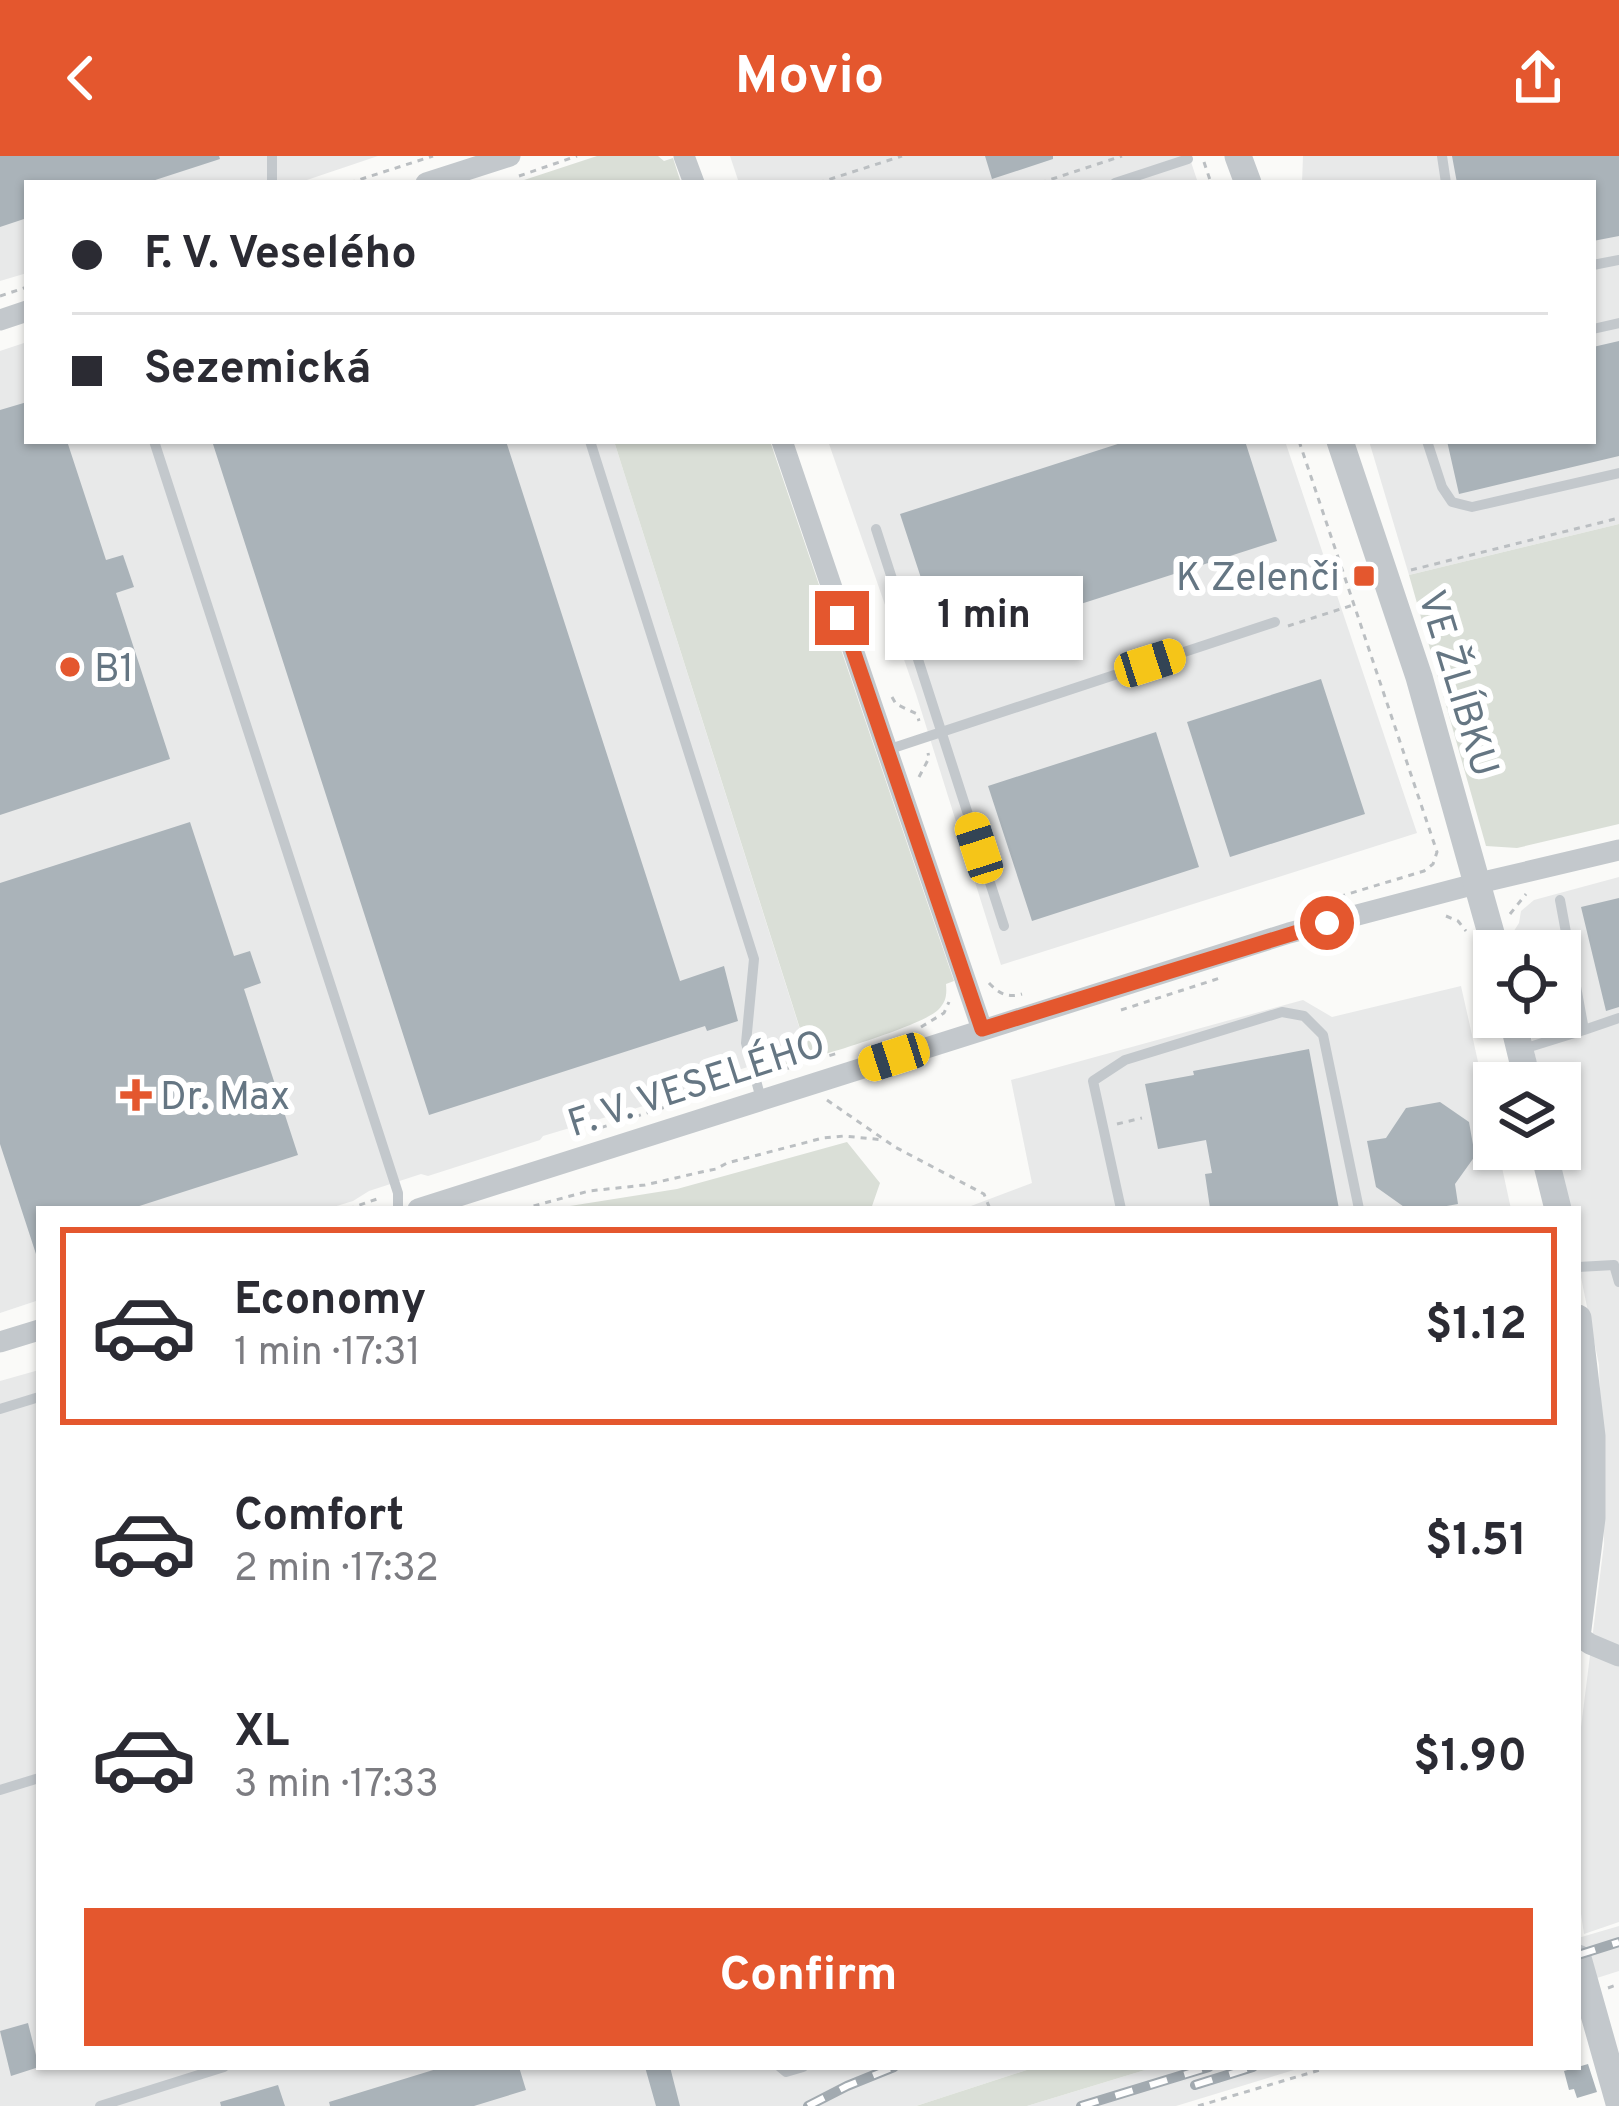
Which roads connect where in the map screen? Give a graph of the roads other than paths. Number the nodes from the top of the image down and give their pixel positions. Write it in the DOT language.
graph roads {
  1 [pos="1188,159"];
  2 [pos="514,166"];
  3 [pos="466,177"];
  4 [pos="1124,180"];
  5 [pos="155,444"];
  6 [pos="591,444"];
  7 [pos="783,444"];
  8 [pos="1341,444"];
  9 [pos="1428,444"];
  10 [pos="1619,473"];
  11 [pos="876,529"];
  12 [pos="1275,622"];
  13 [pos="941,732"];
  14 [pos="887,750"];
  15 [pos="1619,850"];
  16 [pos="1479,883"];
  17 [pos="1560,900"];
  18 [pos="1004,926"];
  19 [pos="1491,930"];
  20 [pos="1619,1018"];
  21 [pos="982,1029"];
  22 [pos="1584,1030"];
  23 [pos="1517,1038"];
  24 [pos="1520,1049"];
  25 [pos="1523,1062"];
  26 [pos="758,1089"];
  27 [pos="1549,1170"];
  28 [pos="398,1206"];
  29 [pos="426,1206"];
  30 [pos="1119,1206"];
  31 [pos="1358,1206"];
  32 [pos="1557,1206"];
  33 [pos="1581,1268"];
  34 [pos="1619,1282"];
  35 [pos="36,1331"];
  36 [pos="1,1337"];
  37 [pos="1581,1343"];
  38 [pos="36,1398"];
  39 [pos="0,1409"];
  40 [pos="1581,1608"];
  41 [pos="1581,1636"];
  42 [pos="1619,1656"];
  43 [pos="36,1779"];
  44 [pos="0,1790"];
  45 [pos="1581,1969"];
  46 [pos="214,2070"];
  47 [pos="1619,2103"];
  48 [pos="100,2106"];
  1 -- 4 [label="lane"];
  2 -- 3 [label="street"];
  5 -- 28 [label="lane"];
  6 -- 26 [label="lane"];
  7 -- 14 [label="street"];
  8 -- 16 [label="street, VE ŽLÍBKU"];
  9 -- 10 [label="lane"];
  11 -- 13 [label="lane"];
  12 -- 13 [label="lane"];
  13 -- 14 [label="lane"];
  13 -- 18 [label="lane"];
  14 -- 21 [label="street"];
  15 -- 16 [label="street"];
  16 -- 19 [label="street, VE ŽLÍBKU"];
  16 -- 21 [label="street, F. V. VESELÉHO"];
  17 -- 22 [label="lane"];
  20 -- 22 [label="lane"];
  21 -- 26 [label="street, F. V. VESELÉHO"];
  22 -- 24 [label="lane"];
  23 -- 24 [label="street"];
  24 -- 25 [label="street"];
  26 -- 29 [label="street, F. V. VESELÉHO"];
  27 -- 32 [label="street"];
  30 -- 31 [label="lane"];
  33 -- 34 [label="lane"];
  35 -- 36 [label="street"];
  37 -- 40 [label="street"];
  38 -- 39 [label="lane"];
  41 -- 42 [label="street"];
  43 -- 44 [label="lane"];
  45 -- 47 [label="street"];
  46 -- 48 [label="lane"];
}
